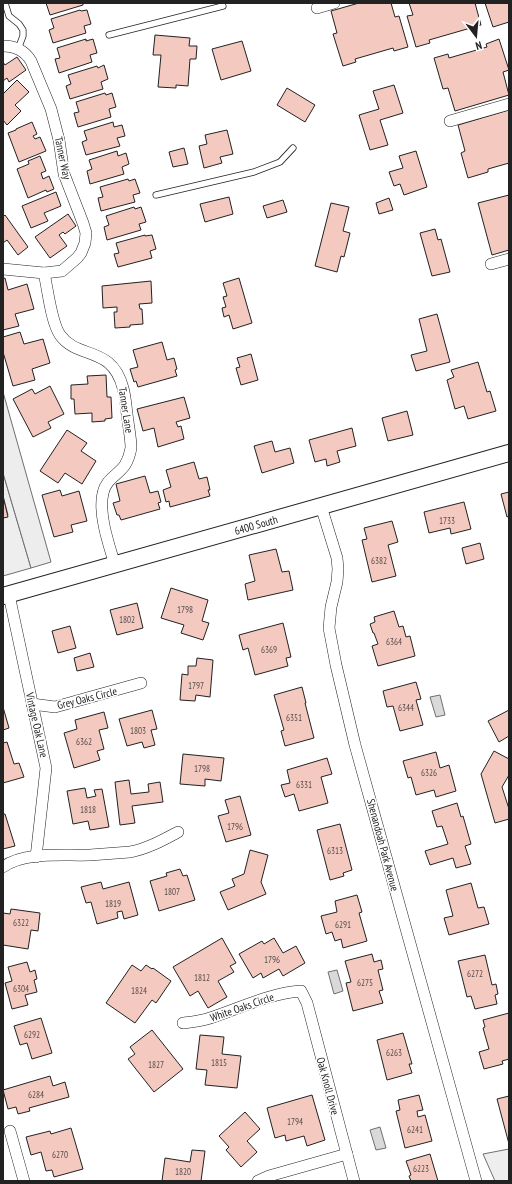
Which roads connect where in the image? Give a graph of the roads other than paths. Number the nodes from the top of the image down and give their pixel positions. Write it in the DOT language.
graph roads {
  1 [pos="5,3"];
  2 [pos="334,3"];
  3 [pos="223,6"];
  4 [pos="317,8"];
  5 [pos="109,36"];
  6 [pos="3,46"];
  7 [pos="18,49"];
  8 [pos="509,104"];
  9 [pos="450,121"];
  10 [pos="293,148"];
  11 [pos="156,195"];
  12 [pos="509,259"];
  13 [pos="491,264"];
  14 [pos="3,269"];
  15 [pos="44,273"];
  16 [pos="509,453"];
  17 [pos="321,506"];
  18 [pos="115,565"];
  19 [pos="6,596"];
  20 [pos="141,683"];
  21 [pos="32,704"];
  22 [pos="178,832"];
  23 [pos="36,857"];
  24 [pos="3,867"];
  25 [pos="301,991"];
  26 [pos="183,1023"];
  27 [pos="10,1131"];
  28 [pos="346,1154"];
  29 [pos="24,1181"];
  30 [pos="258,1181"];
  31 [pos="354,1181"];
  32 [pos="476,1181"];
  1 -- 7 [label="lane"];
  2 -- 4 [label="street"];
  3 -- 5 [label="lane"];
  6 -- 7 [label="street"];
  7 -- 15 [label="street, Tanner Way"];
  8 -- 9 [label="street"];
  10 -- 11 [label="lane"];
  12 -- 13 [label="street"];
  14 -- 15 [label="street"];
  15 -- 18 [label="street, Tanner Lane"];
  16 -- 17 [label="street, 6400 South"];
  17 -- 18 [label="street, 6400 South"];
  17 -- 32 [label="street, Shenandoah Park Avenue"];
  18 -- 19 [label="street, 6400 South"];
  19 -- 21 [label="street, Vintage Oak Lane"];
  20 -- 21 [label="street, Grey Oaks Circle"];
  21 -- 23 [label="street, Vintage Oak Lane"];
  22 -- 23 [label="street"];
  23 -- 24 [label="street"];
  25 -- 26 [label="street, White Oaks Circle"];
  25 -- 28 [label="street, Oak Knoll Drive"];
  27 -- 29 [label="street"];
  28 -- 30 [label="street"];
  28 -- 31 [label="street, Oak Knoll Drive"];
}
